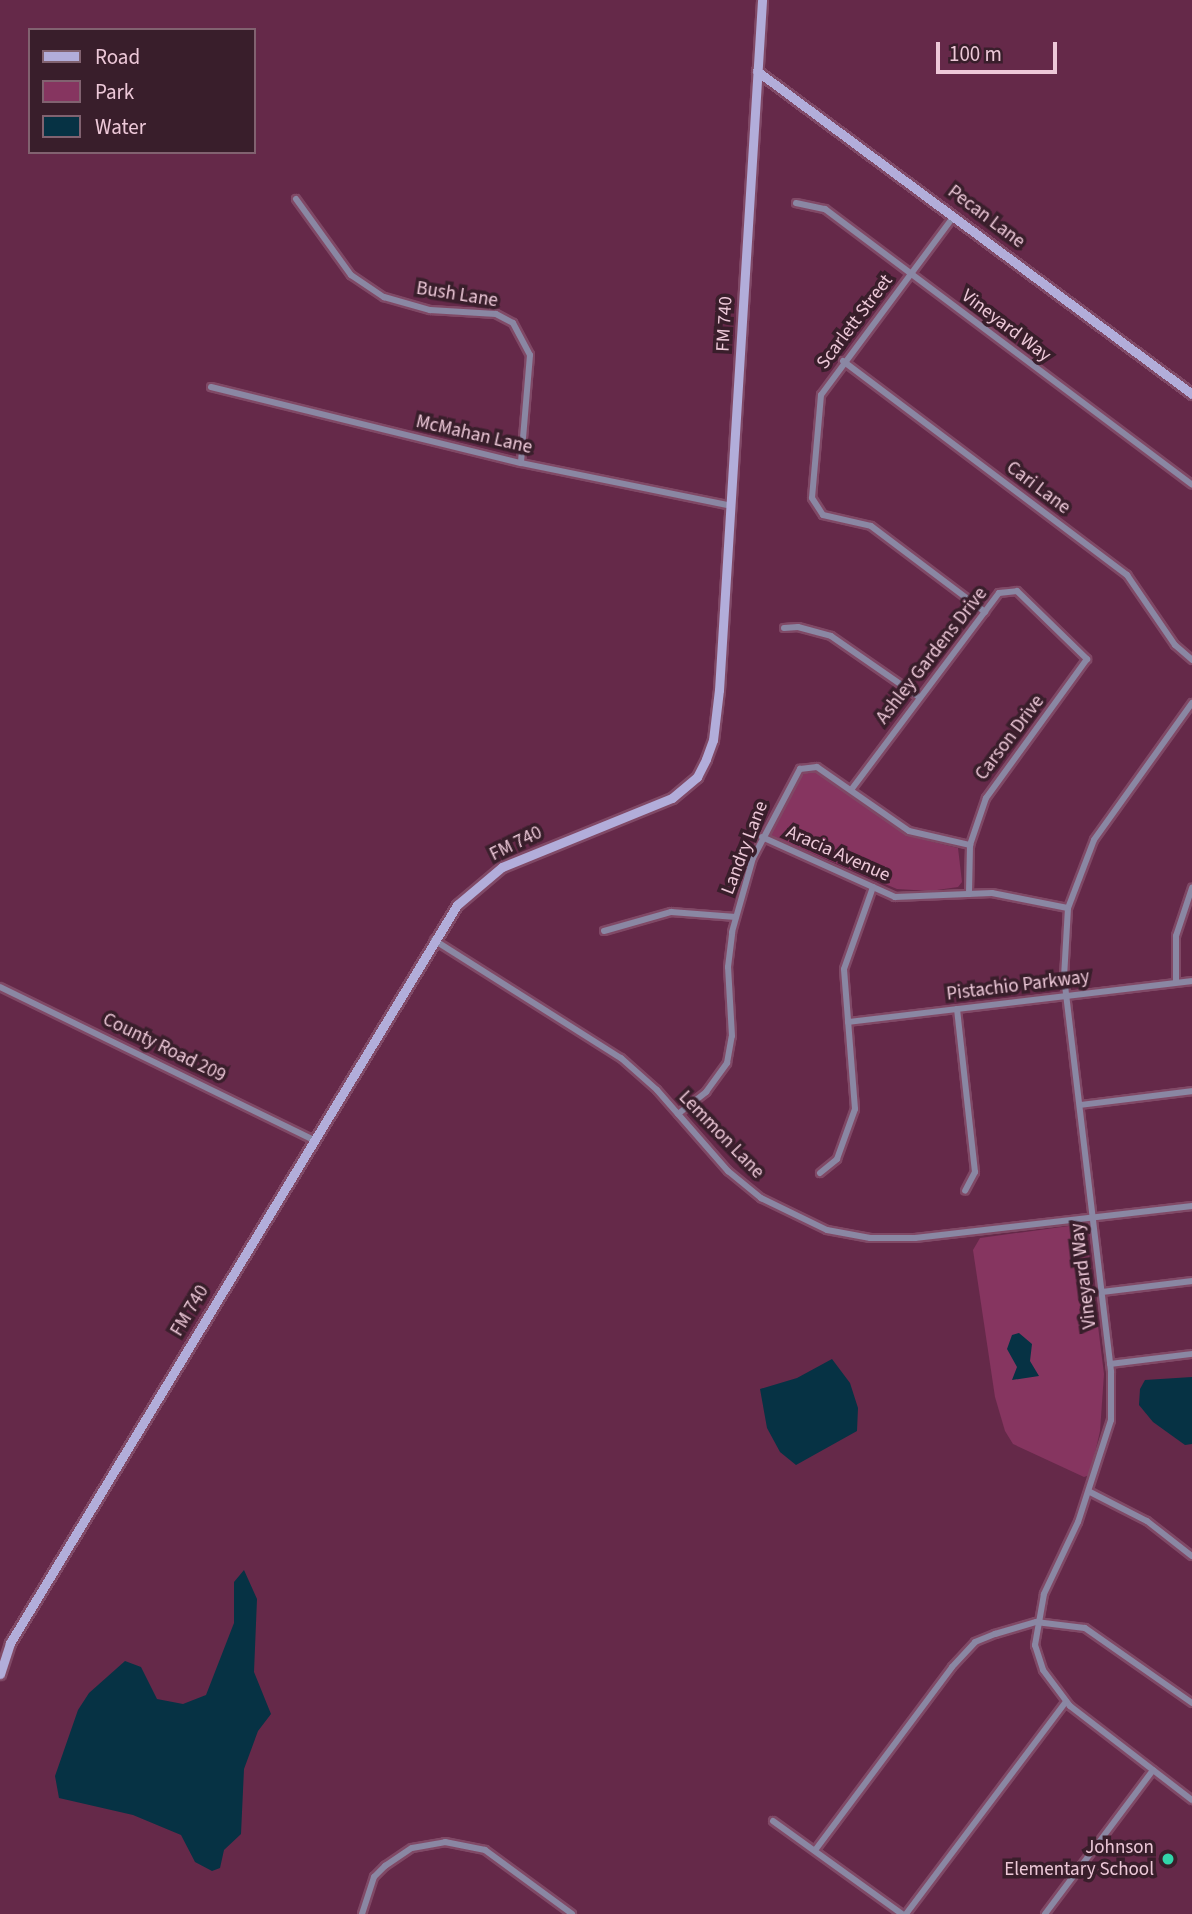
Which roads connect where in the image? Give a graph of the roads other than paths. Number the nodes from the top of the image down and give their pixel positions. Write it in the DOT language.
graph roads {
  1 [pos="762,0"];
  2 [pos="757,71"];
  3 [pos="296,199"];
  4 [pos="796,203"];
  5 [pos="954,216"];
  6 [pos="911,274"];
  7 [pos="843,361"];
  8 [pos="211,387"];
  9 [pos="1192,394"];
  10 [pos="521,463"];
  11 [pos="1192,485"];
  12 [pos="732,506"];
  13 [pos="985,612"];
  14 [pos="1050,622"];
  15 [pos="784,628"];
  16 [pos="1192,660"];
  17 [pos="919,697"];
  18 [pos="1192,703"];
  19 [pos="851,790"];
  20 [pos="762,837"];
  21 [pos="970,845"];
  22 [pos="873,887"];
  23 [pos="1192,888"];
  24 [pos="970,894"];
  25 [pos="1068,908"];
  26 [pos="736,917"];
  27 [pos="604,931"];
  28 [pos="433,940"];
  29 [pos="1192,981"];
  30 [pos="1176,982"];
  31 [pos="0,987"];
  32 [pos="1066,996"];
  33 [pos="957,1009"];
  34 [pos="848,1022"];
  35 [pos="1192,1091"];
  36 [pos="1080,1105"];
  37 [pos="678,1114"];
  38 [pos="314,1140"];
  39 [pos="820,1173"];
  40 [pos="965,1191"];
  41 [pos="1192,1206"];
  42 [pos="1093,1219"];
  43 [pos="1192,1281"];
  44 [pos="1102,1292"];
  45 [pos="1192,1354"];
  46 [pos="1110,1364"];
  47 [pos="1090,1492"];
  48 [pos="1192,1556"];
  49 [pos="1036,1622"];
  50 [pos="0,1675"];
  51 [pos="1066,1702"];
  52 [pos="1192,1703"];
  53 [pos="1153,1770"];
  54 [pos="1192,1800"];
  55 [pos="774,1821"];
  56 [pos="816,1849"];
  57 [pos="362,1914"];
  58 [pos="572,1914"];
  59 [pos="904,1914"];
  60 [pos="1045,1914"];
  1 -- 2 [label="main road, FM 740 / FM 740"];
  2 -- 5 [label="main road, Pecan Lane"];
  2 -- 12 [label="main road, FM 740 / FM 740"];
  3 -- 10 [label="street, Bush Lane"];
  4 -- 6 [label="street, Vineyard Way"];
  5 -- 6 [label="street, Scarlett Street"];
  5 -- 9 [label="main road, Pecan Lane"];
  6 -- 7 [label="street, Scarlett Street"];
  6 -- 11 [label="street, Vineyard Way"];
  7 -- 13 [label="street, Scarlett Street"];
  7 -- 16 [label="street, Cari Lane"];
  8 -- 10 [label="street, McMahan Lane"];
  10 -- 12 [label="street, McMahan Lane"];
  12 -- 28 [label="main road, FM 740 / FM 740"];
  13 -- 14 [label="street, Ashley Gardens Drive"];
  13 -- 17 [label="street, Ashley Gardens Drive"];
  14 -- 21 [label="street, Carson Drive"];
  15 -- 17 [label="street"];
  17 -- 19 [label="street, Ashley Gardens Drive"];
  18 -- 25 [label="street, Vineyard Way"];
  19 -- 20 [label="street, Landry Lane"];
  19 -- 21 [label="street, Landry Lane"];
  20 -- 22 [label="street, Aracia Avenue"];
  20 -- 26 [label="street, Landry Lane"];
  21 -- 24 [label="street, Carson Drive"];
  22 -- 24 [label="street, Aracia Avenue"];
  22 -- 34 [label="street"];
  23 -- 30 [label="street"];
  24 -- 25 [label="street, Aracia Avenue"];
  25 -- 32 [label="street, Vineyard Way"];
  26 -- 27 [label="street"];
  26 -- 37 [label="street, Landry Lane"];
  28 -- 37 [label="street, Lemmon Lane"];
  28 -- 38 [label="main road, FM 740 / FM 740"];
  29 -- 30 [label="street, Pistachio Parkway"];
  30 -- 32 [label="street, Pistachio Parkway"];
  31 -- 38 [label="street, County Road 209"];
  32 -- 33 [label="street, Pistachio Parkway"];
  32 -- 36 [label="street, Vineyard Way"];
  33 -- 34 [label="street, Pistachio Parkway"];
  33 -- 40 [label="street"];
  34 -- 39 [label="street"];
  35 -- 36 [label="street"];
  36 -- 42 [label="street, Vineyard Way"];
  37 -- 42 [label="street, Lemmon Lane"];
  38 -- 50 [label="main road, FM 740 / FM 740"];
  41 -- 42 [label="street, Lemmon Lane"];
  42 -- 44 [label="street, Vineyard Way"];
  43 -- 44 [label="street"];
  44 -- 46 [label="street, Vineyard Way"];
  45 -- 46 [label="street"];
  46 -- 47 [label="street, Vineyard Way"];
  47 -- 48 [label="street"];
  47 -- 49 [label="street, Vineyard Way"];
  49 -- 51 [label="street, Vineyard Way"];
  49 -- 52 [label="street"];
  49 -- 56 [label="street"];
  51 -- 53 [label="street, Vineyard Way"];
  51 -- 59 [label="street"];
  53 -- 54 [label="street, Vineyard Way"];
  53 -- 60 [label="street"];
  55 -- 56 [label="street"];
  56 -- 59 [label="street"];
  57 -- 58 [label="street"];
}
